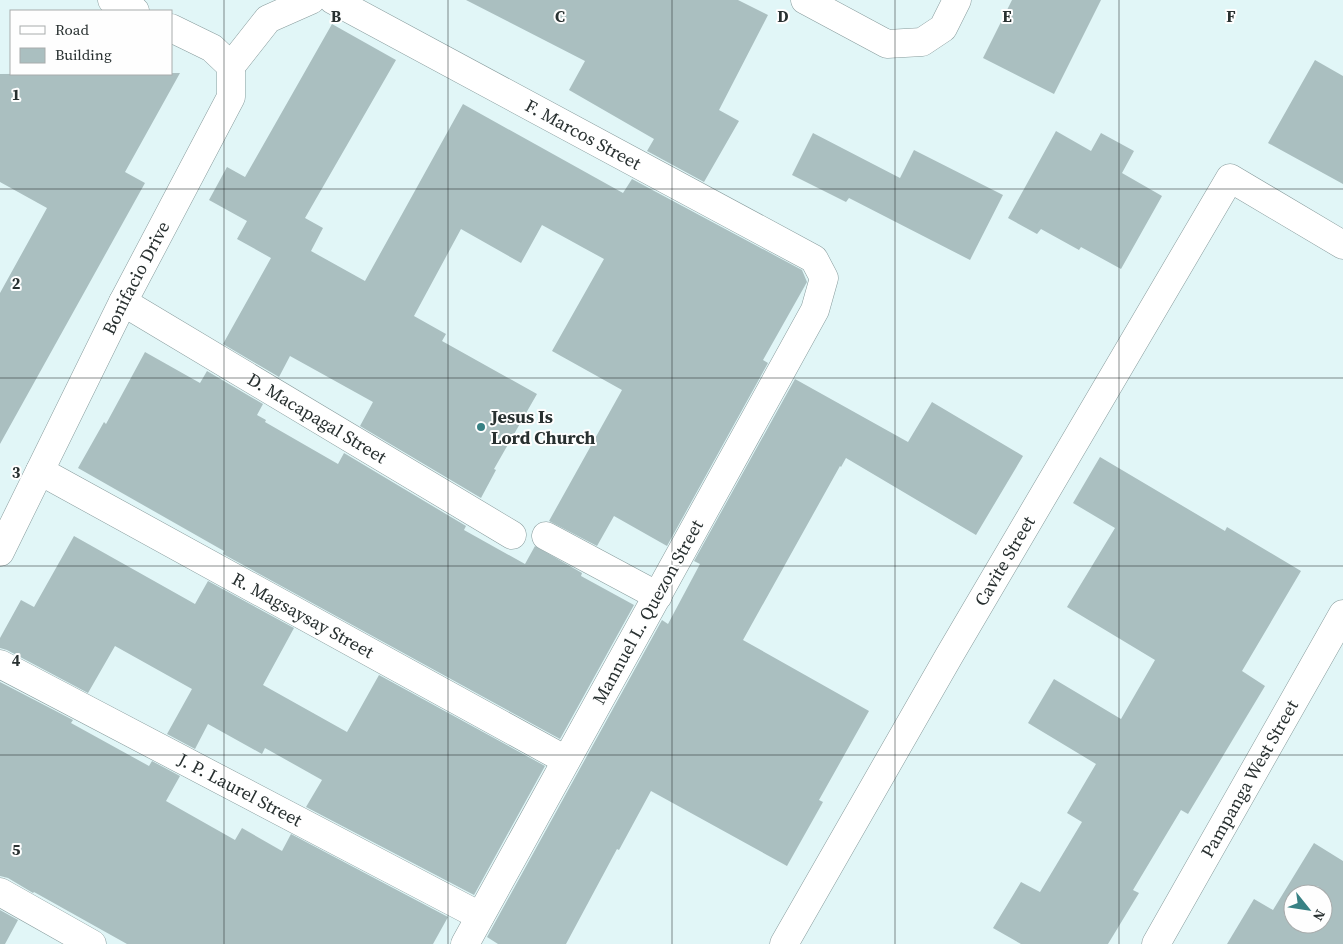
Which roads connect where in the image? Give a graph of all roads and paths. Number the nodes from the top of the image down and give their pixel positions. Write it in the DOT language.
graph roads {
  1 [pos="112,0"];
  2 [pos="311,0"];
  3 [pos="333,0"];
  4 [pos="805,0"];
  5 [pos="957,0"];
  6 [pos="133,10"];
  7 [pos="172,28"];
  8 [pos="231,66"];
  9 [pos="1343,245"];
  10 [pos="824,278"];
  11 [pos="123,302"];
  12 [pos="40,471"];
  13 [pos="512,536"];
  14 [pos="546,536"];
  15 [pos="0,552"];
  16 [pos="658,596"];
  17 [pos="1343,614"];
  18 [pos="0,664"];
  19 [pos="566,760"];
  20 [pos="0,892"];
  21 [pos="480,916"];
  22 [pos="92,944"];
  23 [pos="465,944"];
  24 [pos="784,944"];
  25 [pos="1156,944"];
  1 -- 6 [label="street"];
  2 -- 8 [label="street"];
  3 -- 10 [label="street, F. Marcos Street"];
  4 -- 5 [label="street"];
  7 -- 8 [label="street"];
  8 -- 11 [label="street, Bonifacio Drive"];
  9 -- 24 [label="street, Cavite Street"];
  10 -- 16 [label="street, Mannuel L. Quezon Street"];
  11 -- 12 [label="street, Bonifacio Drive"];
  11 -- 13 [label="street, D. Macapagal Street"];
  12 -- 15 [label="street, Bonifacio Drive"];
  12 -- 19 [label="street, R. Magsaysay Street"];
  14 -- 16 [label="street"];
  16 -- 19 [label="street, Mannuel L. Quezon Street"];
  17 -- 25 [label="street, Pampanga West Street"];
  18 -- 21 [label="street, J. P. Laurel Street"];
  19 -- 21 [label="street, Mannuel L. Quezon Street"];
  20 -- 22 [label="street"];
  21 -- 23 [label="street, Mannuel L. Quezon Street"];
}
